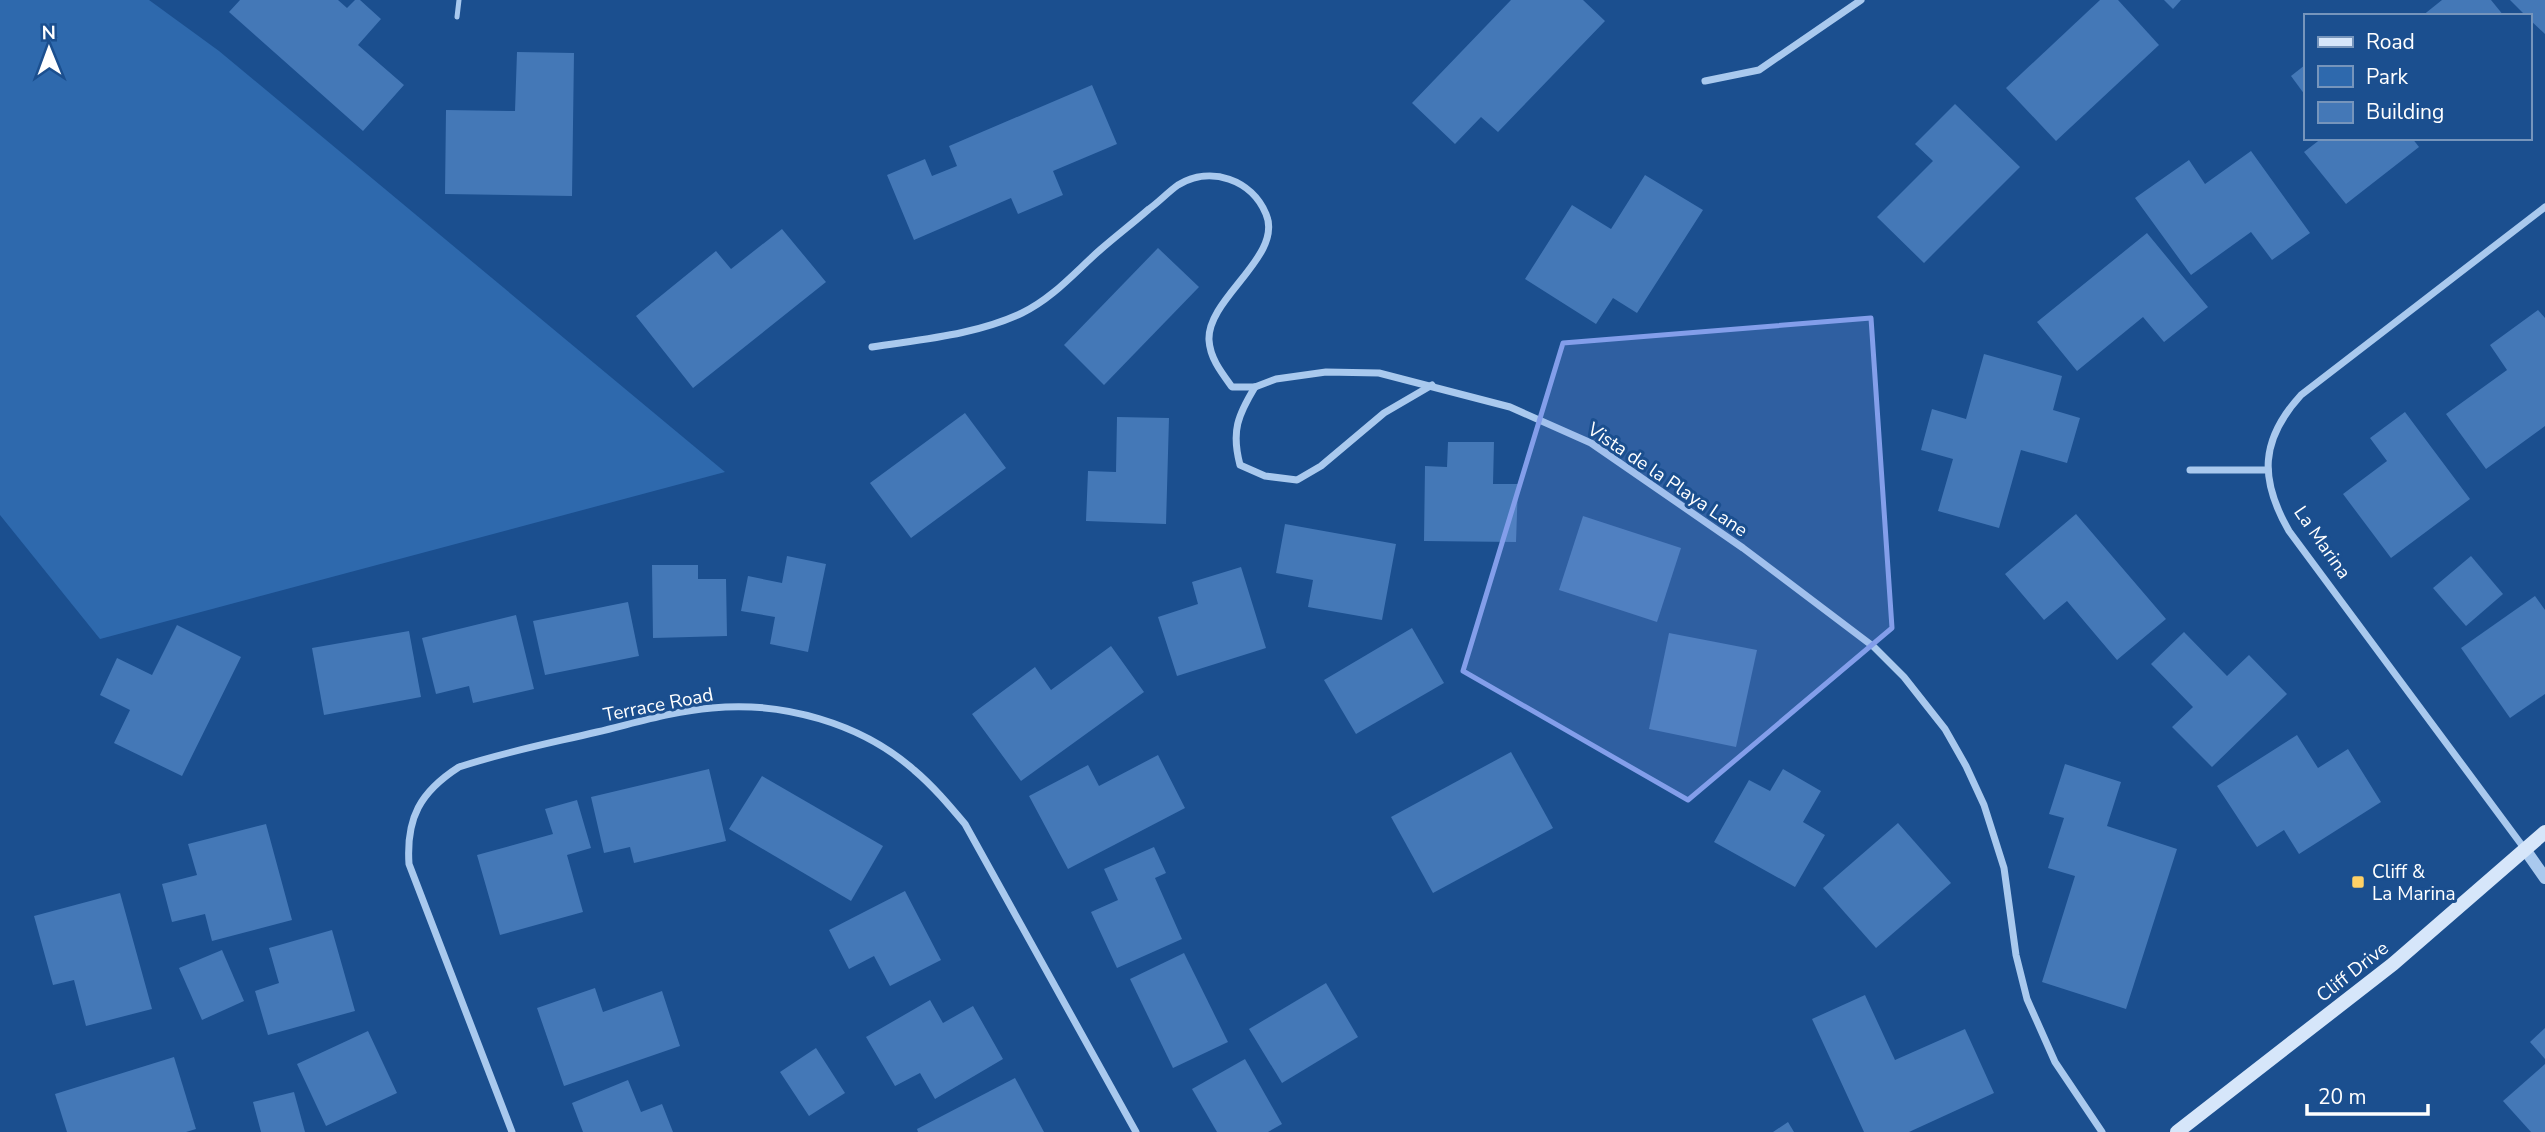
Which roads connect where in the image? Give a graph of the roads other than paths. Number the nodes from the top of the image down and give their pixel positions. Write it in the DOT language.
graph roads {
  1 [pos="459,0"];
  2 [pos="1861,0"];
  3 [pos="457,17"];
  4 [pos="1705,81"];
  5 [pos="2545,206"];
  6 [pos="872,347"];
  7 [pos="1433,385"];
  8 [pos="1255,387"];
  9 [pos="2190,470"];
  10 [pos="2268,470"];
  11 [pos="2545,832"];
  12 [pos="2524,848"];
  13 [pos="2545,878"];
  14 [pos="512,1132"];
  15 [pos="1136,1132"];
  16 [pos="2102,1132"];
  17 [pos="2177,1132"];
  1 -- 3 [label="lane"];
  2 -- 4 [label="street"];
  5 -- 10 [label="street, La Marina"];
  6 -- 8 [label="street"];
  7 -- 8 [label="street, Vista de la Playa Lane"];
  7 -- 8 [label="street"];
  7 -- 16 [label="street, Vista de la Playa Lane"];
  9 -- 10 [label="street"];
  10 -- 12 [label="street, La Marina"];
  11 -- 12 [label="main road, Cliff Drive"];
  12 -- 13 [label="street, La Marina"];
  12 -- 17 [label="main road, Cliff Drive"];
  14 -- 15 [label="street, Terrace Road"];
}
